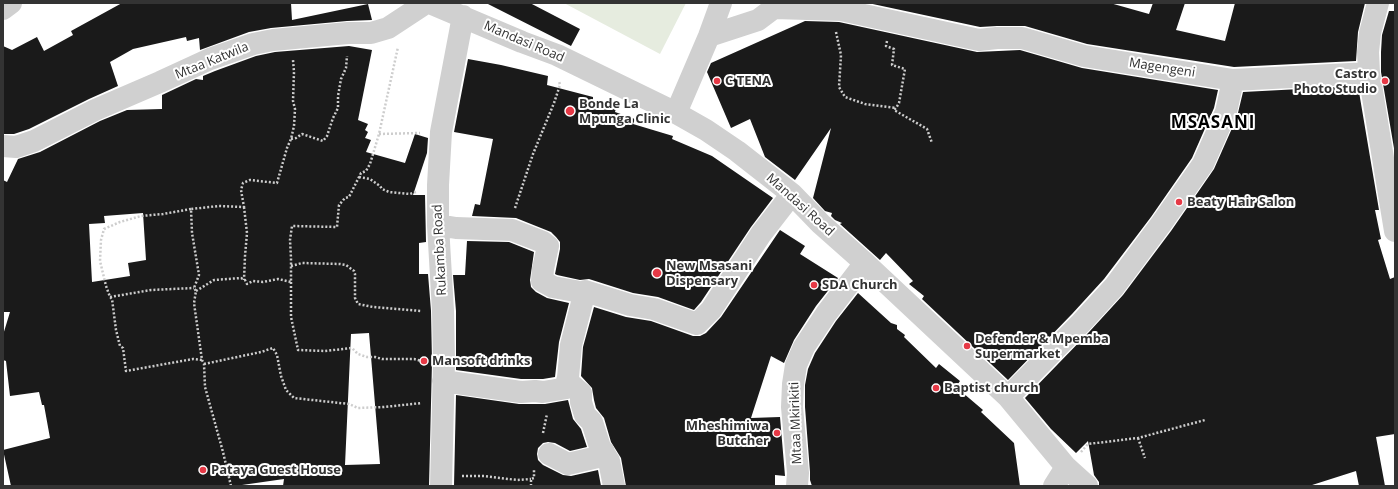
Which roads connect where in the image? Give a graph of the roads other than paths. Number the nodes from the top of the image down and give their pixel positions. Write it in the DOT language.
graph roads {
  1 [pos="11,3"];
  2 [pos="426,3"];
  3 [pos="430,3"];
  4 [pos="721,3"];
  5 [pos="1378,3"];
  6 [pos="3,9"];
  7 [pos="463,16"];
  8 [pos="709,36"];
  9 [pos="1369,73"];
  10 [pos="1233,80"];
  11 [pos="676,113"];
  12 [pos="3,146"];
  13 [pos="792,194"];
  14 [pos="438,225"];
  15 [pos="1395,231"];
  16 [pos="865,263"];
  17 [pos="575,291"];
  18 [pos="443,372"];
  19 [pos="568,381"];
  20 [pos="1008,397"];
  21 [pos="604,452"];
  22 [pos="549,454"];
  23 [pos="1066,467"];
  24 [pos="441,486"];
  25 [pos="614,486"];
  26 [pos="797,486"];
  27 [pos="1054,486"];
  28 [pos="1087,486"];
  1 -- 6 [label="street"];
  2 -- 12 [label="street, Mtaa Katwila"];
  3 -- 7 [label="street, Mandasi Road"];
  4 -- 8 [label="street"];
  5 -- 9 [label="street"];
  7 -- 11 [label="street, Mandasi Road"];
  7 -- 14 [label="street, Rukamba Road"];
  8 -- 10 [label="street, Magengeni"];
  8 -- 11 [label="street"];
  9 -- 10 [label="street, Magengeni"];
  9 -- 15 [label="street"];
  10 -- 20 [label="street"];
  11 -- 13 [label="street, Mandasi Road"];
  13 -- 16 [label="street, Mandasi Road"];
  13 -- 19 [label="street"];
  14 -- 17 [label="street"];
  14 -- 18 [label="street, Rukamba Road"];
  16 -- 20 [label="street, Mandasi Road"];
  16 -- 26 [label="street, Mtaa Mkirikiti"];
  18 -- 19 [label="street"];
  18 -- 24 [label="street, Rukamba Road"];
  19 -- 21 [label="street"];
  20 -- 23 [label="street, Mandasi Road"];
  21 -- 22 [label="street"];
  21 -- 25 [label="street"];
  23 -- 27 [label="street"];
  23 -- 28 [label="street, Mandasi Road"];
}
